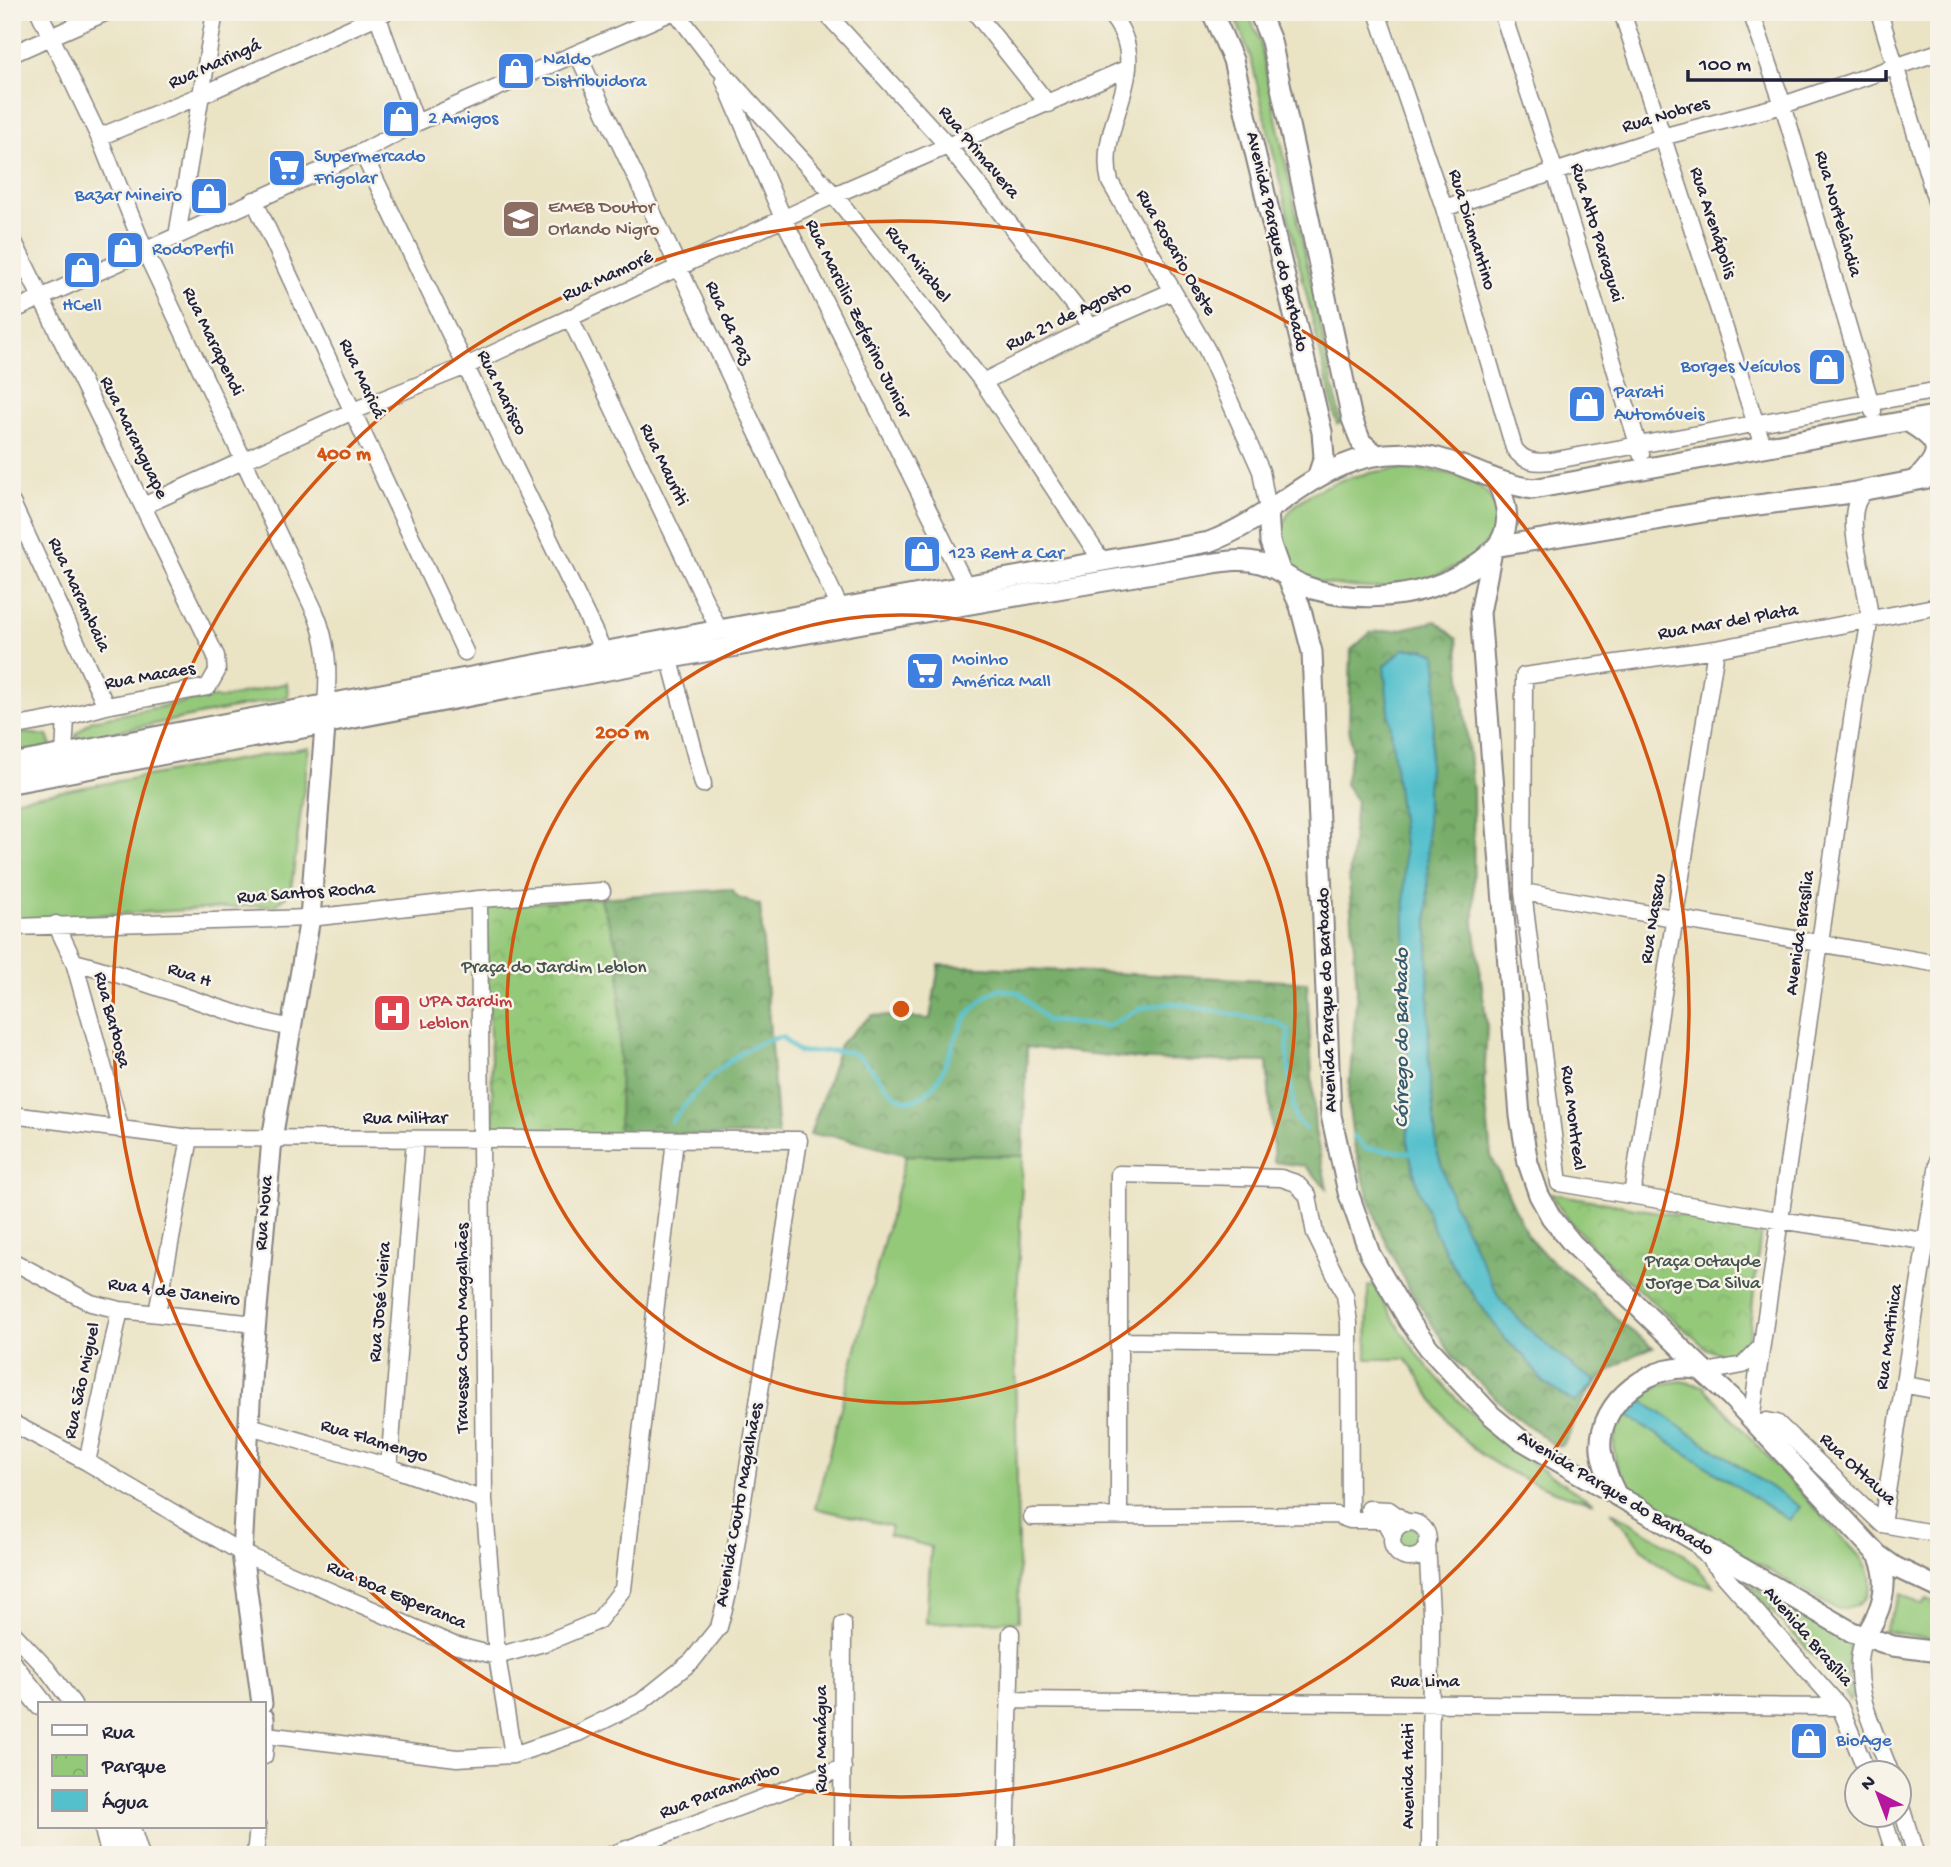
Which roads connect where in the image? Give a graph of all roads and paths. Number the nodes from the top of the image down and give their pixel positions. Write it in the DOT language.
graph roads {
  1 [pos="38,12"];
  2 [pos="107,12"];
  3 [pos="215,12"];
  4 [pos="674,12"];
  5 [pos="825,12"];
  6 [pos="975,12"];
  7 [pos="1108,12"];
  8 [pos="1212,12"];
  9 [pos="1259,12"];
  10 [pos="1377,12"];
  11 [pos="1502,12"];
  12 [pos="1622,12"];
  13 [pos="1751,12"];
  14 [pos="1879,12"];
  15 [pos="380,13"];
  16 [pos="51,38"];
  17 [pos="1939,52"];
  18 [pos="12,54"];
  19 [pos="577,54"];
  20 [pos="1897,66"];
  21 [pos="718,67"];
  22 [pos="1128,68"];
  23 [pos="204,94"];
  24 [pos="1048,103"];
  25 [pos="1783,105"];
  26 [pos="416,122"];
  27 [pos="99,137"];
  28 [pos="1662,137"];
  29 [pos="947,145"];
  30 [pos="362,152"];
  31 [pos="1555,172"];
  32 [pos="834,195"];
  33 [pos="254,200"];
  34 [pos="1444,208"];
  35 [pos="1939,211"];
  36 [pos="783,218"];
  37 [pos="177,236"];
  38 [pos="12,238"];
  39 [pos="145,251"];
  40 [pos="679,268"];
  41 [pos="1173,291"];
  42 [pos="40,298"];
  43 [pos="12,310"];
  44 [pos="570,318"];
  45 [pos="1091,327"];
  46 [pos="464,367"];
  47 [pos="983,382"];
  48 [pos="1939,390"];
  49 [pos="1871,404"];
  50 [pos="353,411"];
  51 [pos="1939,415"];
  52 [pos="1908,422"];
  53 [pos="1756,425"];
  54 [pos="1879,428"];
  55 [pos="1640,446"];
  56 [pos="1763,446"];
  57 [pos="1377,455"];
  58 [pos="244,458"];
  59 [pos="1644,468"];
  60 [pos="1318,475"];
  61 [pos="1939,476"];
  62 [pos="1917,479"];
  63 [pos="1496,480"];
  64 [pos="1867,490"];
  65 [pos="1824,497"];
  66 [pos="12,503"];
  67 [pos="143,506"];
  68 [pos="1268,510"];
  69 [pos="1854,526"];
  70 [pos="1495,551"];
  71 [pos="1102,561"];
  72 [pos="1283,574"];
  73 [pos="966,586"];
  74 [pos="1939,606"];
  75 [pos="841,610"];
  76 [pos="1869,619"];
  77 [pos="719,630"];
  78 [pos="1716,649"];
  79 [pos="465,652"];
  80 [pos="604,652"];
  81 [pos="216,656"];
  82 [pos="670,660"];
  83 [pos="1524,676"];
  84 [pos="327,704"];
  85 [pos="106,706"];
  86 [pos="66,717"];
  87 [pos="326,724"];
  88 [pos="12,727"];
  89 [pos="64,754"];
  90 [pos="12,764"];
  91 [pos="12,782"];
  92 [pos="703,784"];
  93 [pos="602,891"];
  94 [pos="1522,892"];
  95 [pos="480,899"];
  96 [pos="310,918"];
  97 [pos="1676,919"];
  98 [pos="56,924"];
  99 [pos="12,927"];
  100 [pos="1821,944"];
  101 [pos="74,962"];
  102 [pos="1939,964"];
  103 [pos="291,1027"];
  104 [pos="12,1115"];
  105 [pos="121,1130"];
  106 [pos="190,1138"];
  107 [pos="272,1139"];
  108 [pos="415,1140"];
  109 [pos="676,1140"];
  110 [pos="799,1140"];
  111 [pos="484,1141"];
  112 [pos="1939,1157"];
  113 [pos="1632,1195"];
  114 [pos="1778,1220"];
  115 [pos="1932,1242"];
  116 [pos="12,1261"];
  117 [pos="120,1310"];
  118 [pos="157,1313"];
  119 [pos="256,1324"];
  120 [pos="1119,1341"];
  121 [pos="1348,1344"];
  122 [pos="1761,1348"];
  123 [pos="1698,1370"];
  124 [pos="1906,1385"];
  125 [pos="1939,1391"];
  126 [pos="12,1423"];
  127 [pos="1754,1423"];
  128 [pos="250,1426"];
  129 [pos="87,1462"];
  130 [pos="389,1467"];
  131 [pos="1617,1496"];
  132 [pos="484,1500"];
  133 [pos="1119,1515"];
  134 [pos="1345,1515"];
  135 [pos="1032,1517"];
  136 [pos="1407,1523"];
  137 [pos="1882,1524"];
  138 [pos="1939,1534"];
  139 [pos="1393,1536"];
  140 [pos="1695,1542"];
  141 [pos="1427,1544"];
  142 [pos="242,1553"];
  143 [pos="1878,1555"];
  144 [pos="1413,1558"];
  145 [pos="1430,1571"];
  146 [pos="1939,1588"];
  147 [pos="843,1624"];
  148 [pos="12,1632"];
  149 [pos="1010,1633"];
  150 [pos="1864,1637"];
  151 [pos="1939,1652"];
  152 [pos="497,1656"];
  153 [pos="12,1667"];
  154 [pos="1009,1700"];
  155 [pos="39,1702"];
  156 [pos="72,1702"];
  157 [pos="262,1702"];
  158 [pos="1430,1703"];
  159 [pos="1840,1707"];
  160 [pos="266,1729"];
  161 [pos="513,1755"];
  162 [pos="1861,1758"];
  163 [pos="1885,1758"];
  164 [pos="843,1768"];
  165 [pos="106,1828"];
  166 [pos="128,1828"];
  167 [pos="258,1828"];
  168 [pos="1886,1828"];
  169 [pos="1908,1828"];
  170 [pos="113,1855"];
  171 [pos="137,1855"];
  172 [pos="255,1855"];
  173 [pos="611,1855"];
  174 [pos="842,1855"];
  175 [pos="1006,1855"];
  176 [pos="1430,1855"];
  177 [pos="1895,1855"];
  178 [pos="1916,1855"];
  1 -- 16 [label="street, Rua Marapendi"];
  2 -- 16 [label="street"];
  3 -- 23 [label="street"];
  4 -- 19 [label="street"];
  4 -- 21 [label="street, Rua Mirabel"];
  5 -- 29 [label="street, Rua Primavera"];
  6 -- 24 [label="street"];
  7 -- 22 [label="street, Rua Rosario Oeste"];
  8 -- 60 [label="main road, Avenida Parque do Barbado"];
  9 -- 57 [label="main road, Avenida Parque do Barbado"];
  10 -- 34 [label="street, Rua Diamantino"];
  11 -- 31 [label="street, Rua Alto Paraguai"];
  12 -- 28 [label="street, Rua Arenápolis"];
  13 -- 25 [label="street, Rua Nortelândia"];
  14 -- 20 [label="street"];
  15 -- 23 [label="street, Rua Maringá"];
  15 -- 26 [label="street"];
  16 -- 18 [label="street"];
  16 -- 27 [label="street, Rua Marapendi"];
  17 -- 20 [label="street, Rua Nobres"];
  19 -- 26 [label="street"];
  19 -- 40 [label="street, Rua da Paz"];
  20 -- 25 [label="street, Rua Nobres"];
  20 -- 35 [label="street"];
  21 -- 32 [label="street, Rua Mirabel"];
  21 -- 36 [label="street, Rua Marcilio Zeferino Junior"];
  22 -- 24 [label="street, Rua Mamoré"];
  22 -- 41 [label="street, Rua Rosario Oeste"];
  23 -- 27 [label="street, Rua Maringá"];
  23 -- 37 [label="street"];
  24 -- 29 [label="street, Rua Mamoré"];
  25 -- 28 [label="street, Rua Nobres"];
  25 -- 49 [label="street, Rua Nortelândia"];
  26 -- 30 [label="street"];
  27 -- 39 [label="street, Rua Marapendi"];
  28 -- 31 [label="street, Rua Nobres"];
  28 -- 53 [label="street, Rua Arenápolis"];
  29 -- 32 [label="street, Rua Mamoré"];
  29 -- 45 [label="street, Rua Primavera"];
  30 -- 33 [label="street"];
  30 -- 46 [label="street, Rua Marisco"];
  31 -- 34 [label="street, Rua Nobres"];
  31 -- 55 [label="street, Rua Alto Paraguai"];
  32 -- 36 [label="street, Rua Mamoré"];
  32 -- 47 [label="street, Rua Mirabel"];
  33 -- 37 [label="street"];
  33 -- 50 [label="street, Rua Maricá"];
  34 -- 55 [label="street, Rua Diamantino"];
  36 -- 40 [label="street, Rua Mamoré"];
  36 -- 73 [label="street, Rua Marcilio Zeferino Junior"];
  37 -- 39 [label="street"];
  38 -- 42 [label="street, Rua Maranguape"];
  39 -- 42 [label="street"];
  39 -- 58 [label="street, Rua Marapendi"];
  40 -- 44 [label="street, Rua Mamoré"];
  40 -- 75 [label="street, Rua da Paz"];
  41 -- 45 [label="street, Rua 21 de Agosto"];
  41 -- 68 [label="street, Rua Rosario Oeste"];
  42 -- 43 [label="street"];
  42 -- 67 [label="street, Rua Maranguape"];
  44 -- 46 [label="street, Rua Mamoré"];
  44 -- 77 [label="street, Rua Mauriti"];
  45 -- 47 [label="street, Rua 21 de Agosto"];
  46 -- 50 [label="street, Rua Mamoré"];
  46 -- 80 [label="street, Rua Marisco"];
  47 -- 71 [label="street, Rua Mirabel"];
  48 -- 49 [label="street"];
  49 -- 53 [label="street"];
  49 -- 54 [label="street, Rua Nortelândia"];
  50 -- 58 [label="street, Rua Mamoré"];
  50 -- 79 [label="street, Rua Maricá"];
  51 -- 52 [label="main road"];
  52 -- 54 [label="main road"];
  52 -- 62 [label="main road"];
  53 -- 55 [label="street"];
  53 -- 56 [label="street, Rua Arenápolis"];
  54 -- 56 [label="main road"];
  55 -- 59 [label="street, Rua Alto Paraguai"];
  56 -- 59 [label="main road"];
  57 -- 60 [label="main road"];
  57 -- 63 [label="main road"];
  58 -- 67 [label="street, Rua Mamoré"];
  58 -- 84 [label="street, Rua Marapendi"];
  59 -- 63 [label="main road"];
  60 -- 68 [label="main road"];
  61 -- 62 [label="main road"];
  62 -- 64 [label="main road"];
  63 -- 70 [label="main road"];
  64 -- 65 [label="main road"];
  64 -- 69 [label="street, Avenida Brasília"];
  65 -- 69 [label="street"];
  65 -- 70 [label="main road"];
  66 -- 85 [label="street, Rua Marambaia"];
  67 -- 81 [label="street, Rua Maranguape"];
  68 -- 71 [label="main road"];
  68 -- 72 [label="main road"];
  69 -- 76 [label="street, Avenida Brasília"];
  70 -- 72 [label="main road"];
  70 -- 123 [label="main road"];
  71 -- 73 [label="main road"];
  72 -- 82 [label="main road"];
  72 -- 131 [label="main road, Avenida Parque do Barbado"];
  73 -- 75 [label="main road"];
  74 -- 76 [label="street, Rua Mar del Plata"];
  75 -- 77 [label="main road"];
  76 -- 78 [label="street, Rua Mar del Plata"];
  76 -- 100 [label="street, Avenida Brasília"];
  77 -- 80 [label="main road"];
  78 -- 83 [label="street, Rua Mar del Plata"];
  78 -- 97 [label="street, Rua Nassau"];
  80 -- 84 [label="main road"];
  81 -- 85 [label="street, Rua Macaes"];
  82 -- 87 [label="main road"];
  82 -- 92 [label="street"];
  83 -- 94 [label="street, Rua Montreal"];
  84 -- 87 [label="main road, Rua Nova"];
  84 -- 89 [label="main road"];
  85 -- 86 [label="street, Rua Macaes"];
  86 -- 88 [label="street, Rua Macaes"];
  86 -- 89 [label="street"];
  87 -- 91 [label="main road"];
  87 -- 96 [label="main road, Rua Nova"];
  89 -- 90 [label="main road"];
  93 -- 95 [label="street, Rua Santos Rocha"];
  94 -- 97 [label="street"];
  94 -- 113 [label="street, Rua Montreal"];
  95 -- 96 [label="street, Rua Santos Rocha"];
  95 -- 111 [label="street, Travessa Couto Magalhães"];
  96 -- 98 [label="street, Rua Santos Rocha"];
  96 -- 103 [label="main road, Rua Nova"];
  97 -- 100 [label="street"];
  97 -- 113 [label="street, Rua Nassau"];
  98 -- 99 [label="street, Rua Santos Rocha"];
  98 -- 101 [label="street, Rua Barbosa"];
  100 -- 102 [label="street"];
  100 -- 114 [label="street, Avenida Brasília"];
  101 -- 103 [label="street, Rua H"];
  101 -- 105 [label="street, Rua Barbosa"];
  103 -- 107 [label="main road, Rua Nova"];
  104 -- 105 [label="street, Rua Militar"];
  105 -- 106 [label="street, Rua Militar"];
  106 -- 107 [label="street, Rua Militar"];
  106 -- 118 [label="street"];
  107 -- 108 [label="street, Rua Militar"];
  107 -- 119 [label="main road, Rua Nova"];
  108 -- 111 [label="street, Rua Militar"];
  108 -- 130 [label="street, Rua José Vieira"];
  109 -- 110 [label="street, Rua Militar"];
  109 -- 111 [label="street, Rua Militar"];
  109 -- 152 [label="street, Rua Boa Esperanca"];
  110 -- 161 [label="street, Avenida Couto Magalhães"];
  111 -- 132 [label="street, Travessa Couto Magalhães"];
  112 -- 115 [label="street, Rua Martinica"];
  113 -- 114 [label="street, Rua Montreal"];
  114 -- 115 [label="street, Rua Montreal"];
  114 -- 122 [label="street, Avenida Brasília"];
  115 -- 124 [label="street, Rua Martinica"];
  116 -- 117 [label="street, Rua 4 de Janeiro"];
  117 -- 118 [label="street, Rua 4 de Janeiro"];
  117 -- 129 [label="street, Rua São Miguel"];
  118 -- 119 [label="street, Rua 4 de Janeiro"];
  119 -- 128 [label="main road, Rua Nova"];
  120 -- 121 [label="street"];
  120 -- 121 [label="street"];
  120 -- 133 [label="street"];
  121 -- 134 [label="street"];
  122 -- 123 [label="street"];
  122 -- 127 [label="street, Avenida Brasília"];
  123 -- 127 [label="main road"];
  123 -- 131 [label="main road"];
  124 -- 125 [label="street"];
  124 -- 137 [label="street, Rua Martinica"];
  126 -- 129 [label="street, Rua Boa Esperanca"];
  127 -- 137 [label="street, Rua Ottawa"];
  127 -- 143 [label="main road"];
  128 -- 130 [label="street, Rua Flamengo"];
  128 -- 142 [label="main road, Rua Nova"];
  129 -- 142 [label="street, Rua Boa Esperanca"];
  130 -- 132 [label="street, Rua Flamengo"];
  131 -- 140 [label="main road, Avenida Parque do Barbado"];
  132 -- 152 [label="street, Travessa Couto Magalhães"];
  133 -- 134 [label="street"];
  133 -- 135 [label="street"];
  134 -- 136 [label="street"];
  134 -- 139 [label="street"];
  136 -- 139 [label="street"];
  136 -- 141 [label="street"];
  137 -- 138 [label="street, Rua Ottawa"];
  139 -- 144 [label="street"];
  140 -- 150 [label="main road, Avenida Parque do Barbado"];
  140 -- 159 [label="street, Avenida Brasília"];
  141 -- 144 [label="street"];
  141 -- 145 [label="street, Avenida Haiti"];
  142 -- 152 [label="street, Rua Boa Esperanca"];
  142 -- 157 [label="main road, Rua Nova"];
  143 -- 146 [label="main road"];
  143 -- 150 [label="main road"];
  144 -- 145 [label="street"];
  145 -- 158 [label="street, Avenida Haiti"];
  147 -- 164 [label="street, Rua Manágua"];
  148 -- 156 [label="street"];
  149 -- 154 [label="street"];
  150 -- 151 [label="main road, Avenida Parque do Barbado"];
  150 -- 163 [label="street, Avenida Brasília"];
  152 -- 161 [label="street, Travessa Couto Magalhães"];
  153 -- 155 [label="highway"];
  154 -- 158 [label="street, Rua Lima"];
  154 -- 175 [label="street"];
  158 -- 159 [label="street, Rua Lima"];
  158 -- 176 [label="street, Avenida Haiti"];
  159 -- 162 [label="street, Avenida Brasília"];
  160 -- 161 [label="street, Avenida Couto Magalhães"];
  164 -- 173 [label="street, Rua Paramaribo"];
  164 -- 174 [label="street, Rua Manágua"];
  165 -- 170 [label="highway"];
  166 -- 171 [label="highway"];
  167 -- 172 [label="street"];
  168 -- 177 [label="street"];
  169 -- 178 [label="street"];
}
